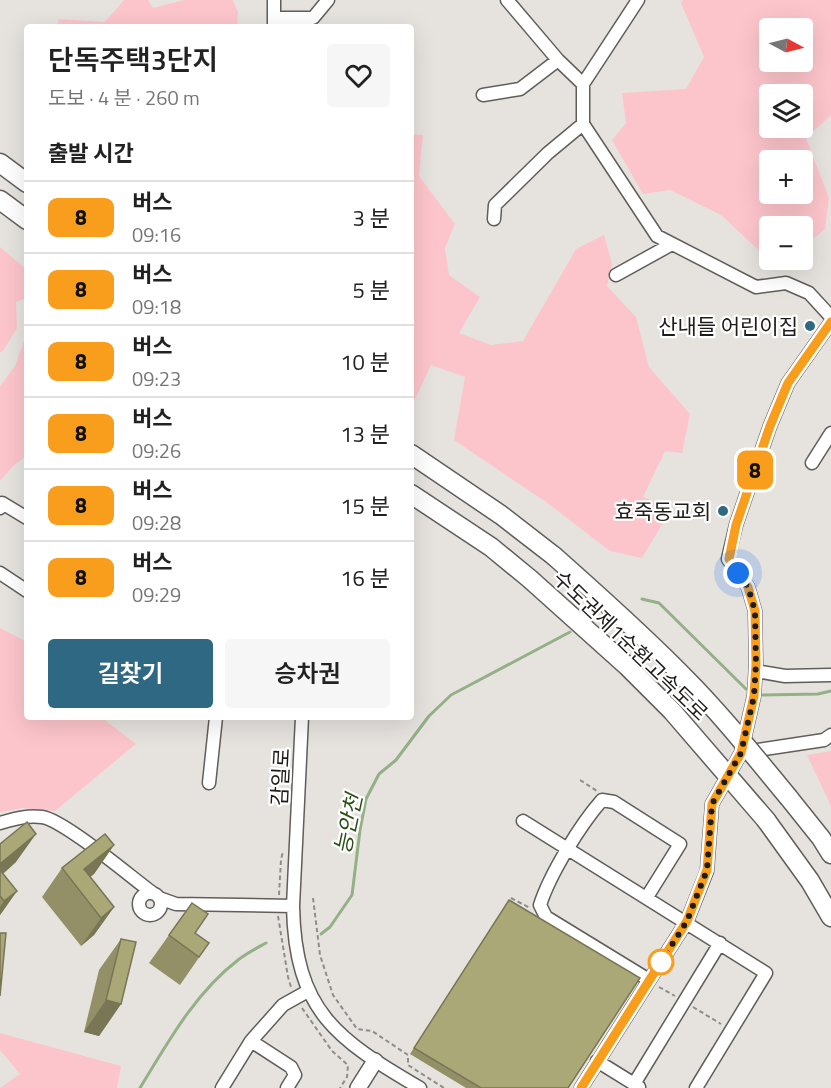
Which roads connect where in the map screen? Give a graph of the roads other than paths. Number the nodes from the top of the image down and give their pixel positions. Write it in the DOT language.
graph roads {
  1 [pos="274,0"];
  2 [pos="328,0"];
  3 [pos="507,0"];
  4 [pos="638,0"];
  5 [pos="274,22"];
  6 [pos="558,60"];
  7 [pos="583,84"];
  8 [pos="483,95"];
  9 [pos="584,124"];
  10 [pos="0,163"];
  11 [pos="24,181"];
  12 [pos="0,200"];
  13 [pos="24,218"];
  14 [pos="494,219"];
  15 [pos="672,244"];
  16 [pos="616,275"];
  17 [pos="831,317"];
  18 [pos="829,331"];
  19 [pos="831,433"];
  20 [pos="414,456"];
  21 [pos="812,463"];
  22 [pos="414,496"];
  23 [pos="0,508"];
  24 [pos="24,516"];
  25 [pos="0,573"];
  26 [pos="24,589"];
  27 [pos="756,671"];
  28 [pos="831,675"];
  29 [pos="216,720"];
  30 [pos="302,720"];
  31 [pos="831,735"];
  32 [pos="741,753"];
  33 [pos="209,783"];
  34 [pos="523,821"];
  35 [pos="0,823"];
  36 [pos="826,843"];
  37 [pos="569,849"];
  38 [pos="831,854"];
  39 [pos="647,897"];
  40 [pos="293,906"];
  41 [pos="831,917"];
  42 [pos="687,921"];
  43 [pos="720,943"];
  44 [pos="649,981"];
  45 [pos="309,991"];
  46 [pos="251,1041"];
  47 [pos="375,1061"];
  48 [pos="597,1061"];
  49 [pos="637,1086"];
  50 [pos="222,1088"];
  51 [pos="287,1088"];
  52 [pos="358,1088"];
  53 [pos="420,1088"];
  54 [pos="580,1088"];
  55 [pos="696,1088"];
  1 -- 5 [label="street"];
  2 -- 5 [label="street"];
  3 -- 6 [label="street"];
  4 -- 7 [label="street"];
  6 -- 7 [label="street"];
  6 -- 8 [label="street"];
  7 -- 9 [label="street"];
  9 -- 14 [label="street"];
  9 -- 15 [label="street"];
  10 -- 11 [label="highway"];
  12 -- 13 [label="highway"];
  15 -- 16 [label="street"];
  15 -- 17 [label="street"];
  18 -- 27 [label="street"];
  19 -- 21 [label="street"];
  20 -- 36 [label="highway, 수도권제1순환고속도로, bridge"];
  22 -- 41 [label="highway, 수도권제1순환고속도로, bridge"];
  23 -- 24 [label="street"];
  25 -- 26 [label="street"];
  27 -- 28 [label="street"];
  27 -- 32 [label="street"];
  29 -- 33 [label="street"];
  30 -- 40 [label="street, 감일로"];
  31 -- 32 [label="street"];
  32 -- 42 [label="street"];
  34 -- 37 [label="street"];
  35 -- 40 [label="street"];
  36 -- 38 [label="highway, 수도권제1순환고속도로"];
  37 -- 39 [label="street"];
  37 -- 39 [label="street"];
  37 -- 44 [label="street"];
  39 -- 42 [label="street"];
  40 -- 45 [label="street, 감일로"];
  42 -- 43 [label="street"];
  42 -- 44 [label="street"];
  43 -- 49 [label="street"];
  43 -- 55 [label="street"];
  44 -- 48 [label="street"];
  45 -- 46 [label="street"];
  45 -- 47 [label="street, 감일로"];
  46 -- 50 [label="street"];
  46 -- 51 [label="street"];
  47 -- 52 [label="main road"];
  47 -- 53 [label="street, 감일로"];
  48 -- 49 [label="street"];
  48 -- 54 [label="street"];
}
